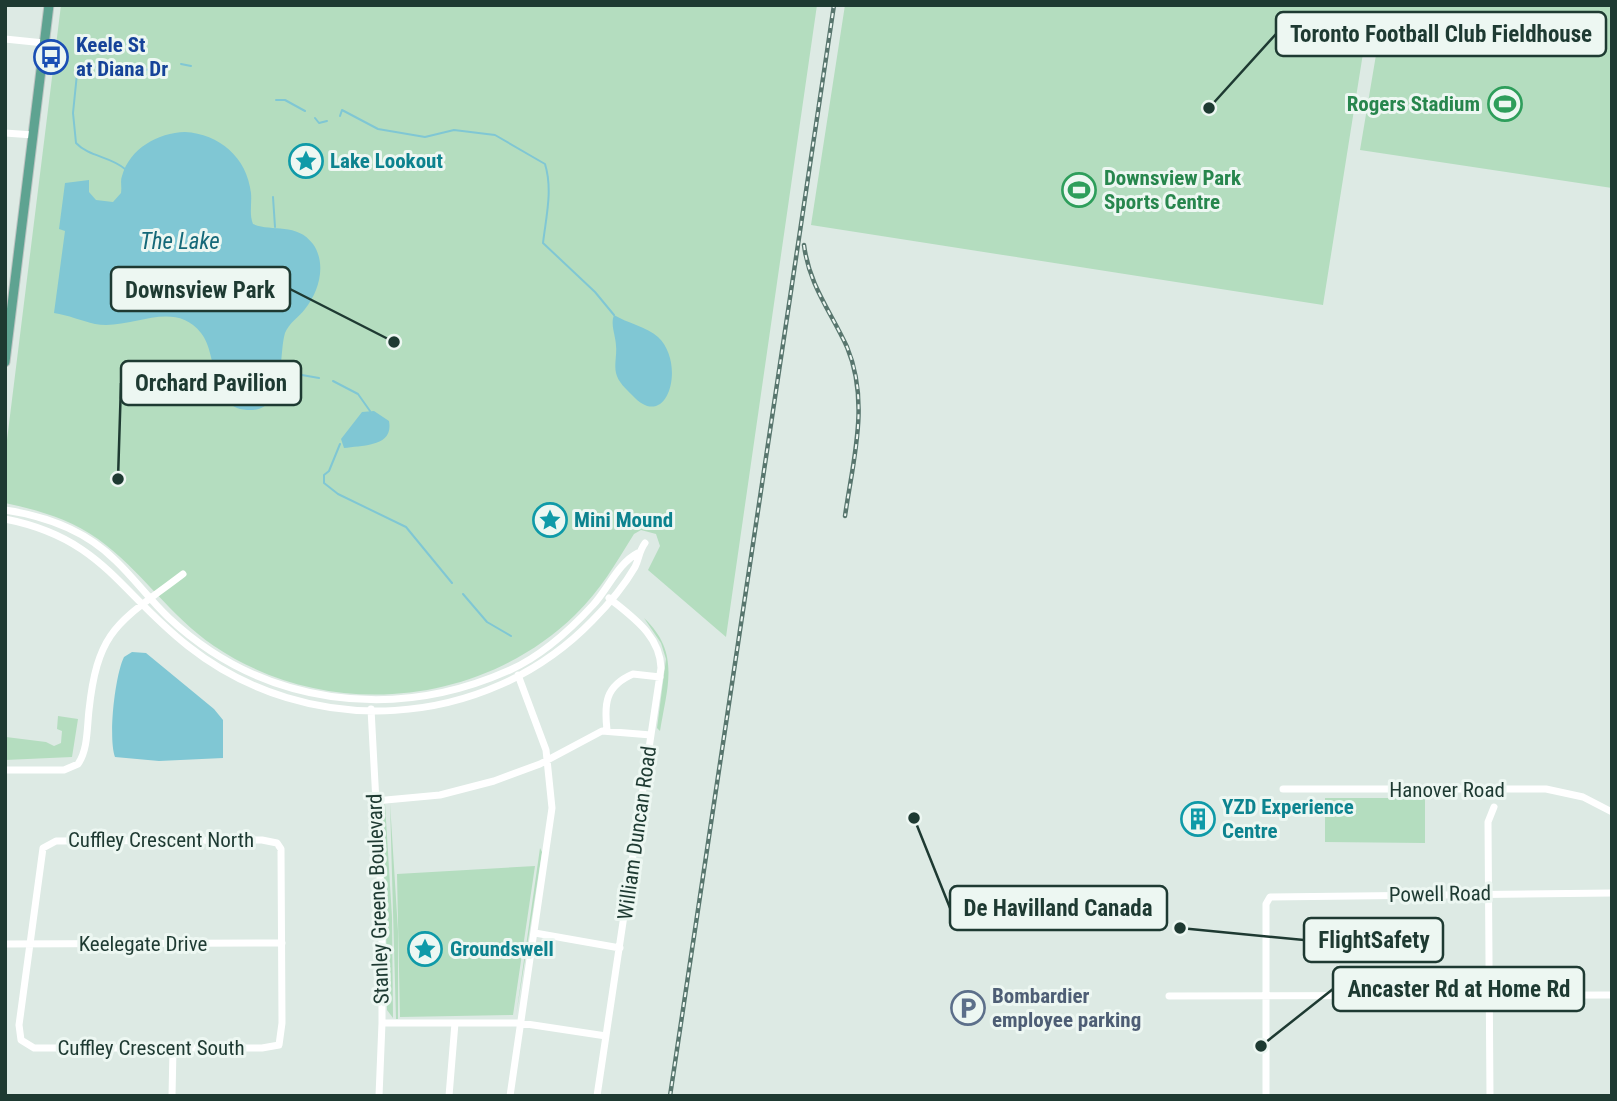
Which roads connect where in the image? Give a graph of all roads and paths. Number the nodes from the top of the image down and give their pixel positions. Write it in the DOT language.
graph roads {
  1 [pos="49,5"];
  2 [pos="5,38"];
  3 [pos="44,43"];
  4 [pos="5,133"];
  5 [pos="33,135"];
  6 [pos="5,358"];
  7 [pos="5,510"];
  8 [pos="5,519"];
  9 [pos="645,543"];
  10 [pos="638,554"];
  11 [pos="183,574"];
  12 [pos="603,593"];
  13 [pos="611,599"];
  14 [pos="148,602"];
  15 [pos="514,668"];
  16 [pos="519,676"];
  17 [pos="660,677"];
  18 [pos="371,701"];
  19 [pos="370,712"];
  20 [pos="607,730"];
  21 [pos="651,735"];
  22 [pos="548,759"];
  23 [pos="5,770"];
  24 [pos="1283,789"];
  25 [pos="375,801"];
  26 [pos="1494,807"];
  27 [pos="1609,810"];
  28 [pos="1488,893"];
  29 [pos="1612,893"];
  30 [pos="535,933"];
  31 [pos="282,943"];
  32 [pos="5,944"];
  33 [pos="30,944"];
  34 [pos="620,948"];
  35 [pos="1489,995"];
  36 [pos="1612,995"];
  37 [pos="1169,996"];
  38 [pos="1265,996"];
  39 [pos="382,1023"];
  40 [pos="455,1023"];
  41 [pos="520,1023"];
  42 [pos="606,1036"];
  43 [pos="173,1049"];
  44 [pos="172,1096"];
  45 [pos="379,1096"];
  46 [pos="449,1096"];
  47 [pos="510,1096"];
  48 [pos="597,1096"];
  49 [pos="1266,1096"];
  50 [pos="1490,1096"];
  1 -- 3 [label="main road"];
  2 -- 3 [label="street"];
  3 -- 5 [label="main road"];
  4 -- 5 [label="street"];
  5 -- 6 [label="main road"];
  7 -- 14 [label="street"];
  8 -- 14 [label="street"];
  9 -- 10 [label="street"];
  10 -- 12 [label="street"];
  10 -- 13 [label="street"];
  11 -- 14 [label="street"];
  12 -- 13 [label="street, William Duncan Road"];
  12 -- 15 [label="street"];
  13 -- 16 [label="street"];
  13 -- 17 [label="street, William Duncan Road"];
  14 -- 18 [label="street"];
  14 -- 19 [label="street"];
  14 -- 23 [label="street"];
  15 -- 16 [label="street"];
  15 -- 18 [label="street"];
  16 -- 19 [label="street"];
  16 -- 22 [label="street"];
  17 -- 20 [label="street"];
  17 -- 21 [label="street, William Duncan Road"];
  18 -- 19 [label="street, Stanley Greene Boulevard"];
  19 -- 25 [label="street, Stanley Greene Boulevard"];
  20 -- 21 [label="street"];
  20 -- 22 [label="street"];
  21 -- 34 [label="street, William Duncan Road"];
  22 -- 25 [label="street"];
  22 -- 30 [label="street"];
  24 -- 27 [label="street, Hanover Road"];
  25 -- 39 [label="street, Stanley Greene Boulevard"];
  26 -- 28 [label="street"];
  28 -- 29 [label="street, Powell Road"];
  28 -- 35 [label="street"];
  28 -- 38 [label="street, Powell Road"];
  30 -- 34 [label="street"];
  30 -- 41 [label="street"];
  31 -- 33 [label="street, Keelegate Drive"];
  31 -- 33 [label="street, Cuffley Crescent North"];
  31 -- 43 [label="street, Cuffley Crescent South"];
  32 -- 33 [label="street, Keelegate Drive"];
  33 -- 43 [label="street, Cuffley Crescent South"];
  34 -- 42 [label="street, William Duncan Road"];
  35 -- 36 [label="street"];
  35 -- 38 [label="street"];
  35 -- 50 [label="street"];
  37 -- 38 [label="street"];
  38 -- 49 [label="street"];
  39 -- 40 [label="street"];
  39 -- 45 [label="street, Stanley Greene Boulevard"];
  40 -- 41 [label="street"];
  40 -- 46 [label="street"];
  41 -- 42 [label="street"];
  41 -- 47 [label="street"];
  42 -- 48 [label="street, William Duncan Road"];
  43 -- 44 [label="street"];
}
